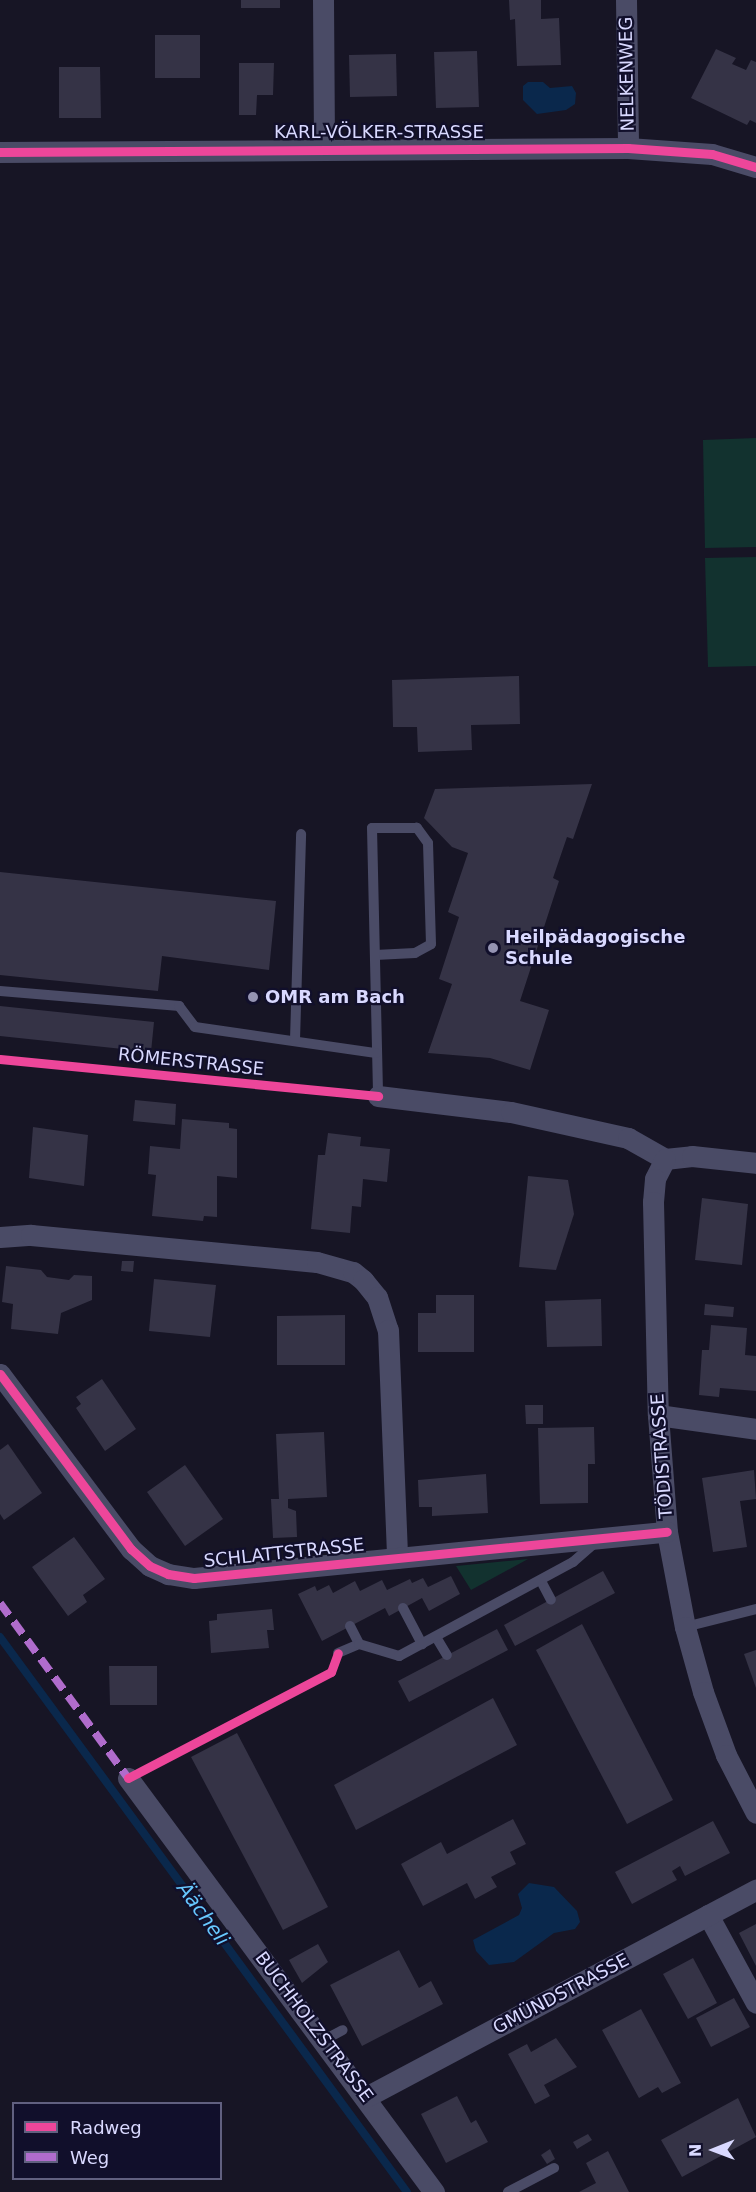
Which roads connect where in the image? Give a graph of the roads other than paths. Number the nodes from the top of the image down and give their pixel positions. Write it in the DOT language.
graph roads {
  1 [pos="323,0"];
  2 [pos="626,0"];
  3 [pos="324,148"];
  4 [pos="628,148"];
  5 [pos="0,152"];
  6 [pos="756,166"];
  7 [pos="436,832"];
  8 [pos="301,834"];
  9 [pos="428,845"];
  10 [pos="375,955"];
  11 [pos="0,991"];
  12 [pos="295,1040"];
  13 [pos="376,1053"];
  14 [pos="378,1096"];
  15 [pos="665,1159"];
  16 [pos="756,1163"];
  17 [pos="0,1237"];
  18 [pos="0,1374"];
  19 [pos="658,1415"];
  20 [pos="756,1430"];
  21 [pos="667,1532"];
  22 [pos="601,1538"];
  23 [pos="397,1558"];
  24 [pos="541,1581"];
  25 [pos="551,1600"];
  26 [pos="403,1608"];
  27 [pos="756,1609"];
  28 [pos="350,1626"];
  29 [pos="685,1627"];
  30 [pos="436,1637"];
  31 [pos="359,1644"];
  32 [pos="422,1644"];
  33 [pos="338,1653"];
  34 [pos="447,1655"];
  35 [pos="128,1778"];
  36 [pos="756,1813"];
  37 [pos="756,1890"];
  38 [pos="708,1916"];
  39 [pos="756,2002"];
  40 [pos="343,2030"];
  41 [pos="324,2040"];
  42 [pos="366,2097"];
  43 [pos="554,2168"];
  44 [pos="434,2192"];
  45 [pos="508,2192"];
  1 -- 3 [label="street"];
  2 -- 4 [label="street, NELKENWEG"];
  3 -- 4 [label="street, KARL-VÖLKER-STRASSE"];
  3 -- 5 [label="street, KARL-VÖLKER-STRASSE"];
  4 -- 6 [label="street, KARL-VÖLKER-STRASSE"];
  7 -- 9 [label="lane"];
  8 -- 12 [label="lane"];
  9 -- 10 [label="lane"];
  9 -- 10 [label="lane"];
  10 -- 13 [label="lane"];
  11 -- 12 [label="lane"];
  12 -- 13 [label="lane"];
  13 -- 14 [label="lane"];
  14 -- 15 [label="street"];
  15 -- 16 [label="street"];
  15 -- 19 [label="street, TÖDISTRASSE"];
  17 -- 23 [label="street"];
  18 -- 23 [label="street, SCHLATTSTRASSE"];
  19 -- 20 [label="street"];
  19 -- 21 [label="street, TÖDISTRASSE"];
  21 -- 22 [label="street, SCHLATTSTRASSE"];
  21 -- 29 [label="street, TÖDISTRASSE"];
  22 -- 23 [label="street, SCHLATTSTRASSE"];
  22 -- 24 [label="lane"];
  24 -- 25 [label="lane"];
  24 -- 30 [label="lane"];
  26 -- 32 [label="lane"];
  27 -- 29 [label="lane"];
  28 -- 31 [label="lane"];
  29 -- 36 [label="street, TÖDISTRASSE"];
  30 -- 32 [label="lane"];
  30 -- 34 [label="lane"];
  31 -- 32 [label="lane"];
  31 -- 33 [label="lane"];
  35 -- 41 [label="street, BUCHHOLZSTRASSE"];
  37 -- 38 [label="street, GMÜNDSTRASSE"];
  38 -- 39 [label="street"];
  38 -- 42 [label="street, GMÜNDSTRASSE"];
  40 -- 41 [label="lane"];
  41 -- 42 [label="street, BUCHHOLZSTRASSE"];
  42 -- 44 [label="street, BUCHHOLZSTRASSE"];
  43 -- 45 [label="lane"];
}
